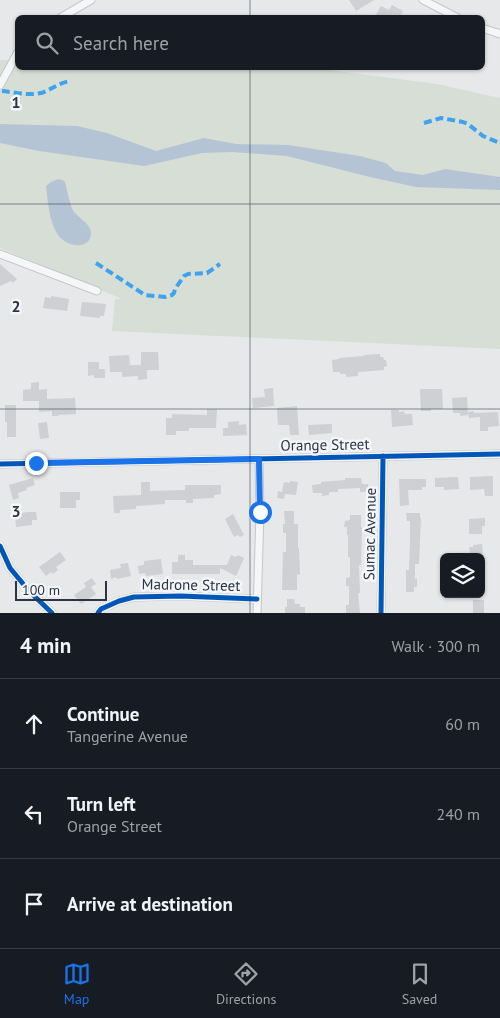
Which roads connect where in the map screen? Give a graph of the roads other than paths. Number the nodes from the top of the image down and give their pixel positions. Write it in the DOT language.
graph roads {
  1 [pos="91,0"];
  2 [pos="428,1"];
  3 [pos="65,15"];
  4 [pos="453,15"];
  5 [pos="485,29"];
  6 [pos="500,34"];
  7 [pos="15,58"];
  8 [pos="0,86"];
  9 [pos="0,254"];
  10 [pos="97,291"];
  11 [pos="500,454"];
  12 [pos="384,456"];
  13 [pos="259,459"];
  14 [pos="0,464"];
  15 [pos="0,546"];
  16 [pos="258,598"];
  17 [pos="52,613"];
  18 [pos="98,613"];
  19 [pos="257,613"];
  20 [pos="381,613"];
  1 -- 3 [label="street"];
  2 -- 4 [label="street"];
  5 -- 6 [label="street"];
  7 -- 8 [label="street"];
  9 -- 10 [label="street"];
  11 -- 12 [label="street, Orange Street"];
  12 -- 13 [label="street, Orange Street"];
  12 -- 20 [label="street, Sumac Avenue"];
  13 -- 14 [label="street, Orange Street"];
  13 -- 16 [label="street"];
  15 -- 17 [label="street"];
  16 -- 18 [label="street, Madrone Street"];
  16 -- 19 [label="street"];
}
